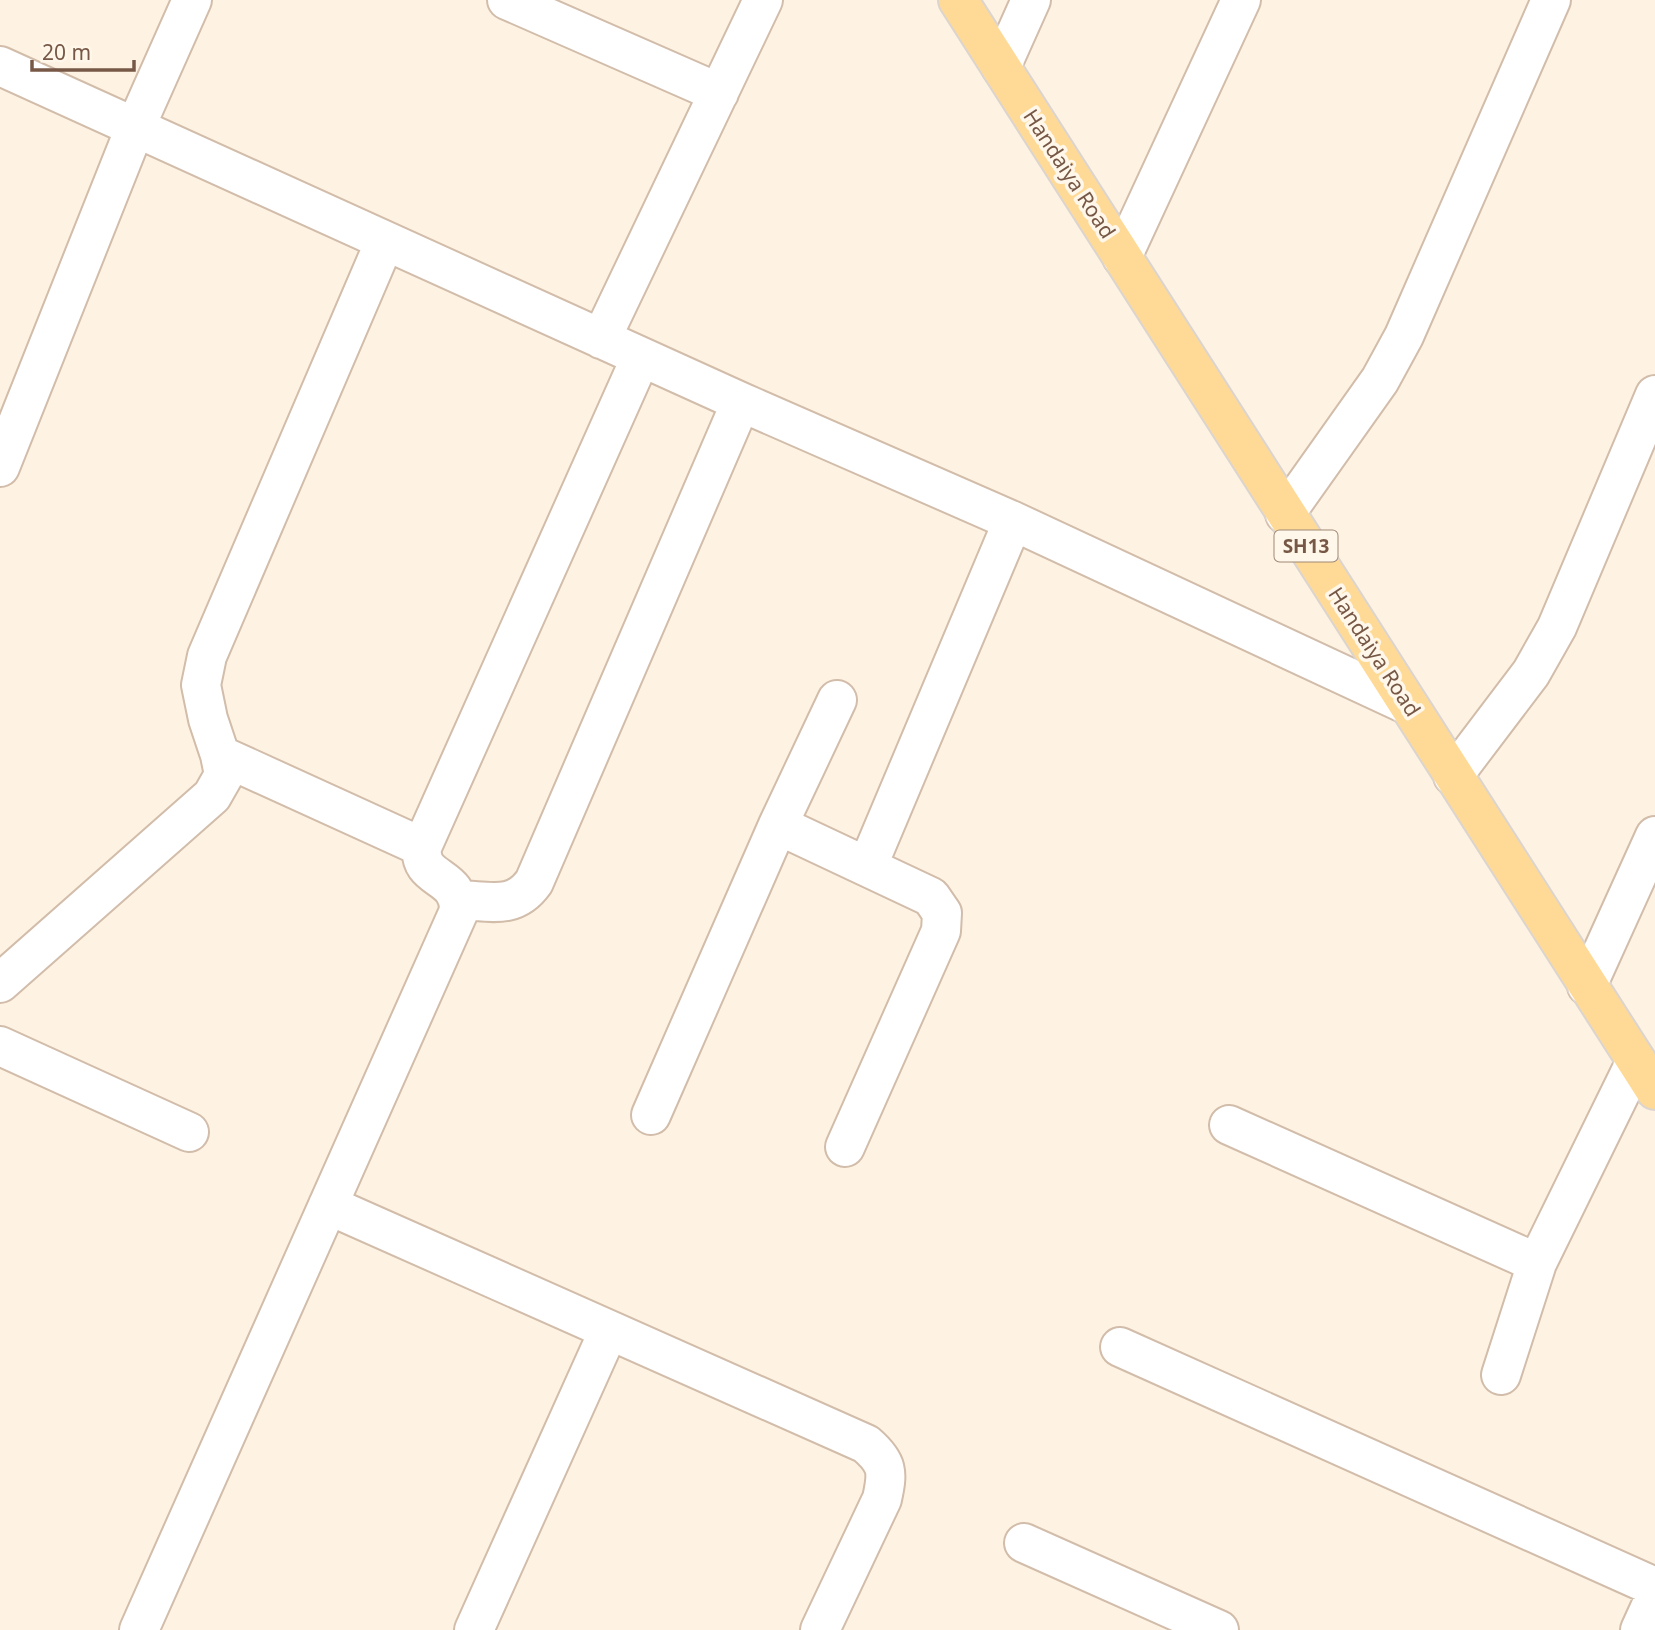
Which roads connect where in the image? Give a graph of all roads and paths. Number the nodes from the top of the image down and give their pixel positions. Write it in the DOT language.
graph roads {
  1 [pos="192,0"];
  2 [pos="507,0"];
  3 [pos="763,0"];
  4 [pos="958,0"];
  5 [pos="1031,0"];
  6 [pos="1241,0"];
  7 [pos="1551,0"];
  8 [pos="0,66"];
  9 [pos="1001,67"];
  10 [pos="719,93"];
  11 [pos="135,128"];
  12 [pos="385,241"];
  13 [pos="1122,257"];
  14 [pos="601,339"];
  15 [pos="642,357"];
  16 [pos="1655,395"];
  17 [pos="741,402"];
  18 [pos="0,467"];
  19 [pos="1285,514"];
  20 [pos="1013,521"];
  21 [pos="837,701"];
  22 [pos="1408,705"];
  23 [pos="220,755"];
  24 [pos="1453,776"];
  25 [pos="778,825"];
  26 [pos="1655,836"];
  27 [pos="422,847"];
  28 [pos="868,865"];
  29 [pos="459,900"];
  30 [pos="0,983"];
  31 [pos="1587,986"];
  32 [pos="0,1046"];
  33 [pos="1645,1076"];
  34 [pos="651,1115"];
  35 [pos="1229,1125"];
  36 [pos="190,1132"];
  37 [pos="845,1147"];
  38 [pos="328,1205"];
  39 [pos="1537,1263"];
  40 [pos="609,1330"];
  41 [pos="1120,1347"];
  42 [pos="1501,1375"];
  43 [pos="1024,1543"];
  44 [pos="1655,1587"];
  45 [pos="1655,1597"];
  46 [pos="139,1630"];
  47 [pos="474,1630"];
  48 [pos="820,1630"];
  49 [pos="1219,1630"];
  50 [pos="1640,1630"];
  1 -- 11 [label="street"];
  2 -- 10 [label="street"];
  3 -- 10 [label="street"];
  4 -- 9 [label="main road, Handaiya Road / SH13"];
  5 -- 9 [label="street"];
  6 -- 13 [label="street"];
  7 -- 19 [label="street"];
  8 -- 11 [label="street"];
  9 -- 13 [label="main road, Handaiya Road / SH13"];
  10 -- 14 [label="street"];
  11 -- 12 [label="street"];
  11 -- 18 [label="street"];
  12 -- 14 [label="street"];
  12 -- 23 [label="street"];
  13 -- 19 [label="main road, Handaiya Road / SH13"];
  14 -- 15 [label="street"];
  15 -- 17 [label="street"];
  15 -- 27 [label="street"];
  16 -- 24 [label="street"];
  17 -- 20 [label="street"];
  17 -- 29 [label="street"];
  19 -- 22 [label="main road, Handaiya Road / SH13"];
  20 -- 22 [label="street"];
  20 -- 28 [label="street"];
  21 -- 25 [label="street"];
  22 -- 24 [label="main road, Handaiya Road / SH13"];
  23 -- 27 [label="street"];
  23 -- 30 [label="street"];
  24 -- 31 [label="main road, Handaiya Road / SH13"];
  25 -- 28 [label="street"];
  25 -- 34 [label="street"];
  26 -- 31 [label="street"];
  27 -- 29 [label="street"];
  28 -- 37 [label="street"];
  29 -- 38 [label="street"];
  31 -- 33 [label="main road, Handaiya Road / SH13"];
  32 -- 36 [label="street"];
  33 -- 39 [label="street"];
  35 -- 39 [label="street"];
  38 -- 40 [label="street"];
  38 -- 46 [label="street"];
  39 -- 42 [label="street"];
  40 -- 47 [label="street"];
  40 -- 48 [label="street"];
  41 -- 44 [label="street"];
  43 -- 49 [label="street"];
  45 -- 50 [label="street"];
}
